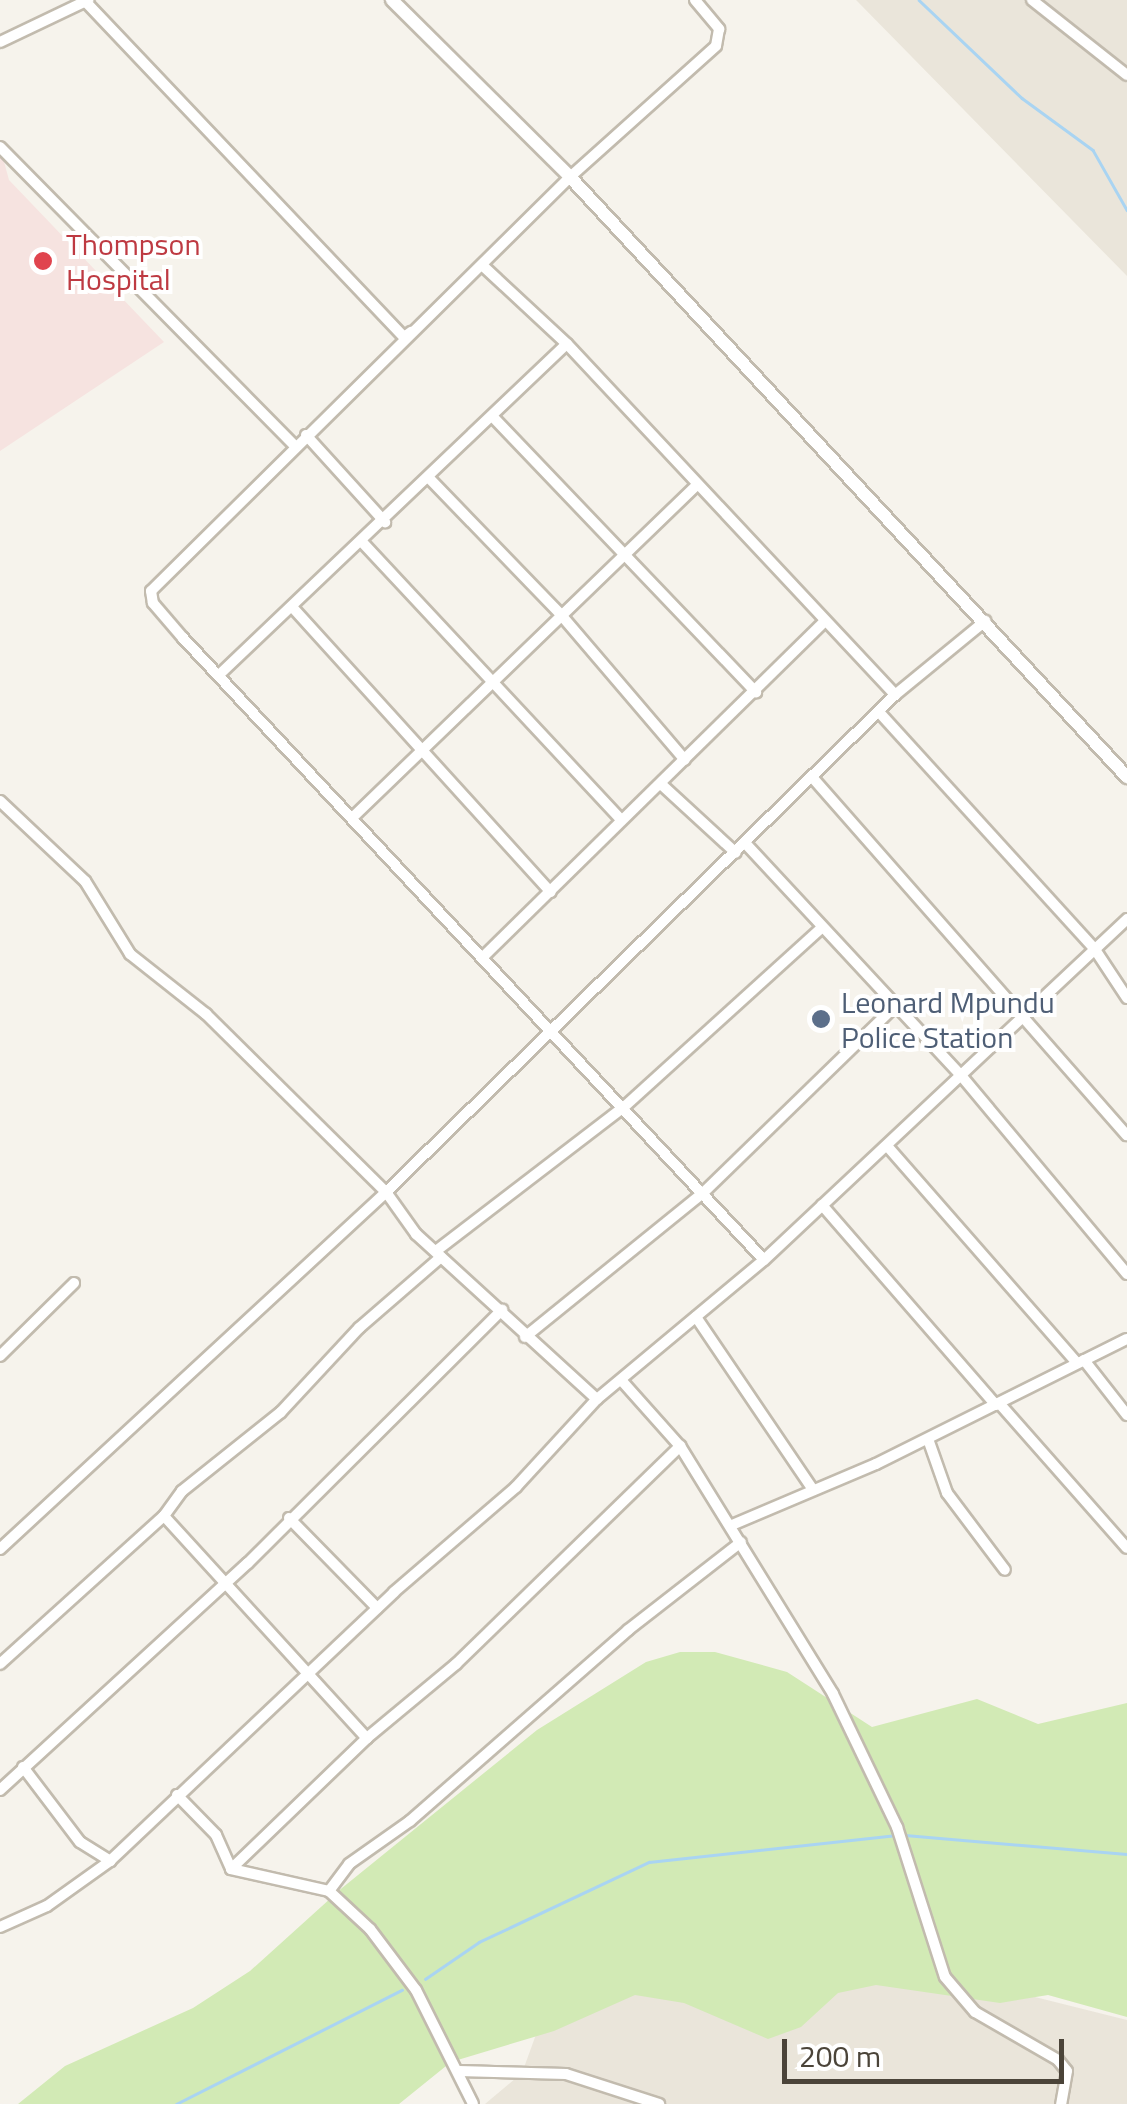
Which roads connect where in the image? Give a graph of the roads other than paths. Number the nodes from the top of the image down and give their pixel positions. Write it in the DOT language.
graph roads {
  1 [pos="392,0"];
  2 [pos="695,0"];
  3 [pos="1032,0"];
  4 [pos="86,1"];
  5 [pos="0,42"];
  6 [pos="1127,75"];
  7 [pos="0,147"];
  8 [pos="570,177"];
  9 [pos="482,265"];
  10 [pos="412,332"];
  11 [pos="567,344"];
  12 [pos="493,417"];
  13 [pos="306,435"];
  14 [pos="294,445"];
  15 [pos="428,477"];
  16 [pos="697,485"];
  17 [pos="385,522"];
  18 [pos="363,544"];
  19 [pos="626,557"];
  20 [pos="294,609"];
  21 [pos="562,616"];
  22 [pos="824,622"];
  23 [pos="985,622"];
  24 [pos="221,673"];
  25 [pos="492,685"];
  26 [pos="756,692"];
  27 [pos="895,695"];
  28 [pos="879,712"];
  29 [pos="426,751"];
  30 [pos="686,760"];
  31 [pos="812,777"];
  32 [pos="1127,777"];
  33 [pos="662,785"];
  34 [pos="0,801"];
  35 [pos="352,818"];
  36 [pos="621,820"];
  37 [pos="746,844"];
  38 [pos="736,853"];
  39 [pos="551,892"];
  40 [pos="1127,919"];
  41 [pos="820,929"];
  42 [pos="1094,948"];
  43 [pos="485,954"];
  44 [pos="1127,998"];
  45 [pos="894,1006"];
  46 [pos="1020,1013"];
  47 [pos="551,1030"];
  48 [pos="959,1073"];
  49 [pos="624,1107"];
  50 [pos="1127,1135"];
  51 [pos="888,1147"];
  52 [pos="386,1192"];
  53 [pos="704,1192"];
  54 [pos="822,1205"];
  55 [pos="438,1254"];
  56 [pos="764,1260"];
  57 [pos="1127,1274"];
  58 [pos="74,1283"];
  59 [pos="502,1310"];
  60 [pos="696,1317"];
  61 [pos="525,1337"];
  62 [pos="1127,1340"];
  63 [pos="0,1356"];
  64 [pos="1080,1361"];
  65 [pos="622,1381"];
  66 [pos="598,1399"];
  67 [pos="998,1404"];
  68 [pos="1127,1415"];
  69 [pos="928,1438"];
  70 [pos="680,1446"];
  71 [pos="812,1490"];
  72 [pos="164,1516"];
  73 [pos="289,1518"];
  74 [pos="732,1525"];
  75 [pos="741,1542"];
  76 [pos="1127,1548"];
  77 [pos="0,1549"];
  78 [pos="1006,1570"];
  79 [pos="219,1583"];
  80 [pos="378,1608"];
  81 [pos="0,1664"];
  82 [pos="309,1673"];
  83 [pos="367,1738"];
  84 [pos="24,1767"];
  85 [pos="0,1790"];
  86 [pos="177,1795"];
  87 [pos="110,1861"];
  88 [pos="231,1870"];
  89 [pos="328,1891"];
  90 [pos="0,1926"];
  91 [pos="459,2071"];
  92 [pos="474,2104"];
  93 [pos="658,2104"];
  94 [pos="1061,2104"];
  1 -- 8 [label="street"];
  2 -- 8 [label="street"];
  3 -- 6 [label="street"];
  4 -- 5 [label="street"];
  4 -- 10 [label="street"];
  7 -- 14 [label="street"];
  8 -- 9 [label="street"];
  8 -- 23 [label="street"];
  9 -- 10 [label="street"];
  9 -- 11 [label="street"];
  10 -- 13 [label="street"];
  11 -- 12 [label="street"];
  11 -- 16 [label="street"];
  12 -- 15 [label="street"];
  12 -- 19 [label="street"];
  13 -- 14 [label="street"];
  13 -- 17 [label="street"];
  14 -- 24 [label="street"];
  15 -- 17 [label="street"];
  15 -- 21 [label="street"];
  16 -- 19 [label="street"];
  16 -- 22 [label="street"];
  17 -- 18 [label="street"];
  18 -- 20 [label="street"];
  18 -- 25 [label="street"];
  19 -- 21 [label="street"];
  19 -- 26 [label="street"];
  20 -- 24 [label="street"];
  20 -- 29 [label="street"];
  21 -- 25 [label="street"];
  21 -- 30 [label="street"];
  22 -- 26 [label="street"];
  22 -- 27 [label="street"];
  23 -- 27 [label="street"];
  23 -- 32 [label="street"];
  24 -- 35 [label="street"];
  25 -- 29 [label="street"];
  25 -- 36 [label="street"];
  26 -- 30 [label="street"];
  27 -- 28 [label="street"];
  28 -- 31 [label="street"];
  28 -- 42 [label="street"];
  29 -- 35 [label="street"];
  29 -- 39 [label="street"];
  30 -- 33 [label="street"];
  31 -- 37 [label="street"];
  31 -- 46 [label="street"];
  33 -- 36 [label="street"];
  33 -- 38 [label="street"];
  34 -- 52 [label="street"];
  35 -- 43 [label="street"];
  36 -- 39 [label="street"];
  37 -- 38 [label="street"];
  37 -- 41 [label="street"];
  38 -- 47 [label="street"];
  39 -- 43 [label="street"];
  40 -- 42 [label="street"];
  41 -- 45 [label="street"];
  41 -- 49 [label="street"];
  42 -- 44 [label="street"];
  42 -- 46 [label="street"];
  43 -- 47 [label="street"];
  45 -- 48 [label="street"];
  45 -- 53 [label="street"];
  46 -- 48 [label="street"];
  46 -- 50 [label="street"];
  47 -- 49 [label="street"];
  47 -- 52 [label="street"];
  48 -- 51 [label="street"];
  48 -- 57 [label="street"];
  49 -- 53 [label="street"];
  49 -- 55 [label="street"];
  51 -- 54 [label="street"];
  51 -- 64 [label="street"];
  52 -- 55 [label="street"];
  52 -- 77 [label="street"];
  53 -- 56 [label="street"];
  53 -- 61 [label="street"];
  54 -- 56 [label="street"];
  54 -- 67 [label="street"];
  55 -- 59 [label="street"];
  55 -- 72 [label="street"];
  56 -- 60 [label="street"];
  58 -- 63 [label="street"];
  59 -- 61 [label="street"];
  59 -- 73 [label="street"];
  60 -- 65 [label="street"];
  60 -- 71 [label="street"];
  61 -- 66 [label="street"];
  62 -- 64 [label="street"];
  64 -- 67 [label="street"];
  64 -- 68 [label="street"];
  65 -- 66 [label="street"];
  65 -- 70 [label="street"];
  66 -- 80 [label="street"];
  67 -- 69 [label="street"];
  67 -- 76 [label="street"];
  69 -- 71 [label="street"];
  69 -- 78 [label="street"];
  70 -- 74 [label="street"];
  70 -- 83 [label="street"];
  71 -- 74 [label="street"];
  72 -- 79 [label="street"];
  72 -- 81 [label="street"];
  73 -- 79 [label="street"];
  73 -- 80 [label="street"];
  74 -- 75 [label="street"];
  75 -- 89 [label="street"];
  75 -- 94 [label="street"];
  79 -- 82 [label="street"];
  79 -- 84 [label="street"];
  80 -- 82 [label="street"];
  82 -- 83 [label="street"];
  82 -- 86 [label="street"];
  83 -- 88 [label="street"];
  84 -- 85 [label="street"];
  84 -- 87 [label="street"];
  86 -- 87 [label="street"];
  86 -- 88 [label="street"];
  87 -- 90 [label="street"];
  88 -- 89 [label="street"];
  89 -- 91 [label="street"];
  91 -- 92 [label="street"];
  91 -- 93 [label="street"];
}
